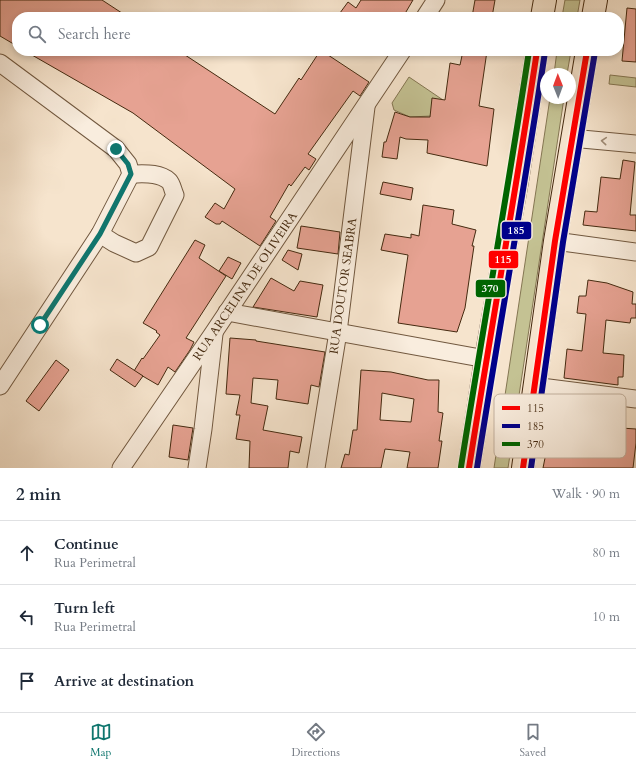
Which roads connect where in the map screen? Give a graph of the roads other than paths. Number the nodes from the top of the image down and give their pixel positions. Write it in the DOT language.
graph roads {
  1 [pos="436,0"];
  2 [pos="545,0"];
  3 [pos="596,0"];
  4 [pos="428,12"];
  5 [pos="543,12"];
  6 [pos="594,12"];
  7 [pos="399,56"];
  8 [pos="536,56"];
  9 [pos="586,56"];
  10 [pos="0,63"];
  11 [pos="367,103"];
  12 [pos="571,138"];
  13 [pos="636,144"];
  14 [pos="131,174"];
  15 [pos="100,234"];
  16 [pos="555,241"];
  17 [pos="636,252"];
  18 [pos="227,312"];
  19 [pos="214,332"];
  20 [pos="338,332"];
  21 [pos="486,358"];
  22 [pos="0,386"];
  23 [pos="534,386"];
  24 [pos="533,394"];
  25 [pos="597,394"];
  26 [pos="626,398"];
  27 [pos="636,399"];
  28 [pos="524,458"];
  29 [pos="122,468"];
  30 [pos="197,468"];
  31 [pos="316,468"];
  32 [pos="469,468"];
  33 [pos="523,468"];
  1 -- 4 [label="street"];
  2 -- 5 [label="highway"];
  3 -- 6 [label="highway"];
  7 -- 11 [label="street, RUA ARCELINA DE OLIVEIRA"];
  8 -- 21 [label="highway"];
  9 -- 12 [label="highway"];
  10 -- 14 [label="street"];
  11 -- 18 [label="street, RUA ARCELINA DE OLIVEIRA"];
  11 -- 20 [label="street, RUA DOUTOR SEABRA"];
  13 -- 12 [label="street, one-way"];
  12 -- 16 [label="highway"];
  14 -- 15 [label="street"];
  14 -- 15 [label="street"];
  15 -- 22 [label="street"];
  16 -- 17 [label="street"];
  16 -- 23 [label="highway"];
  18 -- 19 [label="street, RUA ARCELINA DE OLIVEIRA"];
  18 -- 20 [label="street"];
  19 -- 29 [label="street, RUA ARCELINA DE OLIVEIRA"];
  19 -- 30 [label="street"];
  20 -- 21 [label="street"];
  20 -- 31 [label="street, RUA DOUTOR SEABRA"];
  21 -- 32 [label="highway"];
  23 -- 24 [label="highway"];
  23 -- 25 [label="street"];
  26 -- 27 [label="street"];
  28 -- 33 [label="highway"];
}
